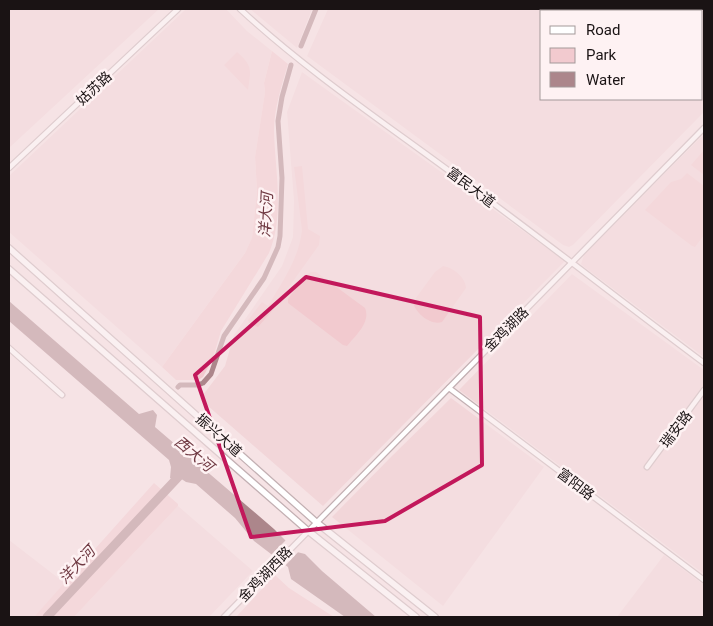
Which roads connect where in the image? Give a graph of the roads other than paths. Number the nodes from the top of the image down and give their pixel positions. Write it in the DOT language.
graph roads {
  1 [pos="178,9"];
  2 [pos="240,9"];
  3 [pos="704,128"];
  4 [pos="9,168"];
  5 [pos="9,248"];
  6 [pos="571,263"];
  7 [pos="9,269"];
  8 [pos="9,348"];
  9 [pos="704,364"];
  10 [pos="448,388"];
  11 [pos="704,390"];
  12 [pos="62,394"];
  13 [pos="647,468"];
  14 [pos="316,522"];
  15 [pos="307,530"];
  16 [pos="704,580"];
  17 [pos="224,617"];
  18 [pos="416,617"];
  19 [pos="434,617"];
  1 -- 4 [label="street, 姑苏路"];
  2 -- 6 [label="street, 富民大道"];
  3 -- 6 [label="street, 金鸡湖路"];
  5 -- 14 [label="main road, 振兴大道"];
  6 -- 9 [label="street, 富民大道"];
  6 -- 10 [label="street, 金鸡湖路"];
  7 -- 15 [label="main road, 振兴大道"];
  8 -- 12 [label="street"];
  10 -- 14 [label="street, 金鸡湖路"];
  10 -- 16 [label="street, 富阳路"];
  11 -- 13 [label="street, 瑞安路"];
  14 -- 15 [label="street, 金鸡湖路"];
  14 -- 19 [label="main road, 振兴大道"];
  15 -- 17 [label="street, 金鸡湖西路"];
  15 -- 18 [label="main road, 振兴大道"];
}
